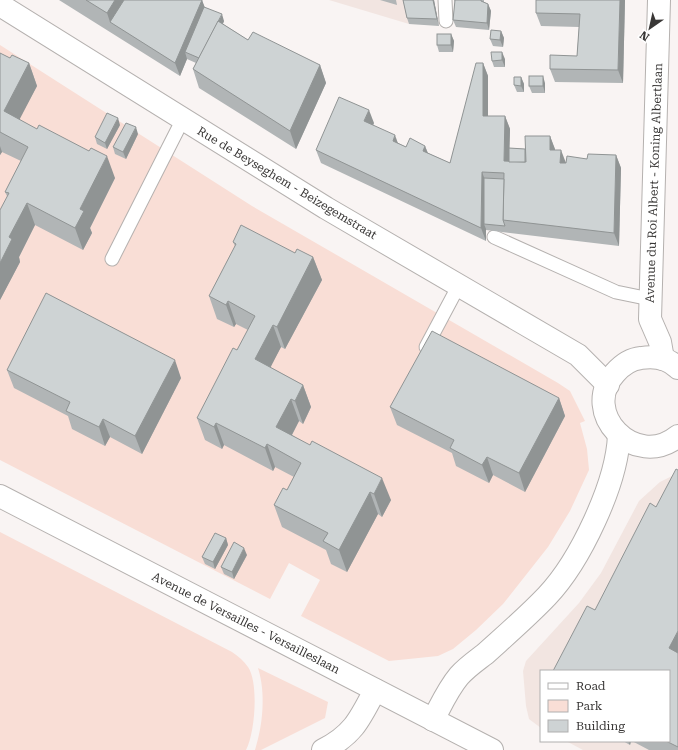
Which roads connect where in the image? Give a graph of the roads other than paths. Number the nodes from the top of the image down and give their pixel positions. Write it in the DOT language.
graph roads {
  1 [pos="445,0"];
  2 [pos="659,0"];
  3 [pos="0,5"];
  4 [pos="446,21"];
  5 [pos="183,119"];
  6 [pos="494,237"];
  7 [pos="112,259"];
  8 [pos="459,285"];
  9 [pos="650,309"];
  10 [pos="419,361"];
  11 [pos="670,363"];
  12 [pos="622,370"];
  13 [pos="619,435"];
  14 [pos="678,436"];
  15 [pos="650,447"];
  16 [pos="611,483"];
  17 [pos="0,496"];
  18 [pos="375,690"];
  19 [pos="433,720"];
  20 [pos="323,750"];
  21 [pos="492,750"];
  1 -- 4 [label="lane"];
  2 -- 9 [label="street, Avenue du Roi Albert - Koning Albertlaan"];
  3 -- 5 [label="street, Rue de Beyseghem - Beizegemstraat"];
  5 -- 7 [label="lane"];
  5 -- 8 [label="street, Rue de Beyseghem - Beizegemstraat"];
  6 -- 9 [label="lane"];
  8 -- 10 [label="lane"];
  8 -- 12 [label="street, Rue de Beyseghem - Beizegemstraat"];
  9 -- 11 [label="street, Avenue du Roi Albert - Koning Albertlaan"];
  9 -- 12 [label="street, Avenue du Roi Albert - Koning Albertlaan"];
  11 -- 12 [label="street, Rue de Beyseghem - Beizegemstraat"];
  12 -- 13 [label="street"];
  13 -- 15 [label="street"];
  13 -- 16 [label="street"];
  14 -- 15 [label="street"];
  15 -- 16 [label="street"];
  16 -- 19 [label="street"];
  17 -- 18 [label="street, Avenue de Versailles - Versailleslaan"];
  18 -- 19 [label="street, Avenue de Versailles - Versailleslaan"];
  18 -- 20 [label="street"];
  19 -- 21 [label="street, Avenue de Versailles - Versailleslaan"];
}
